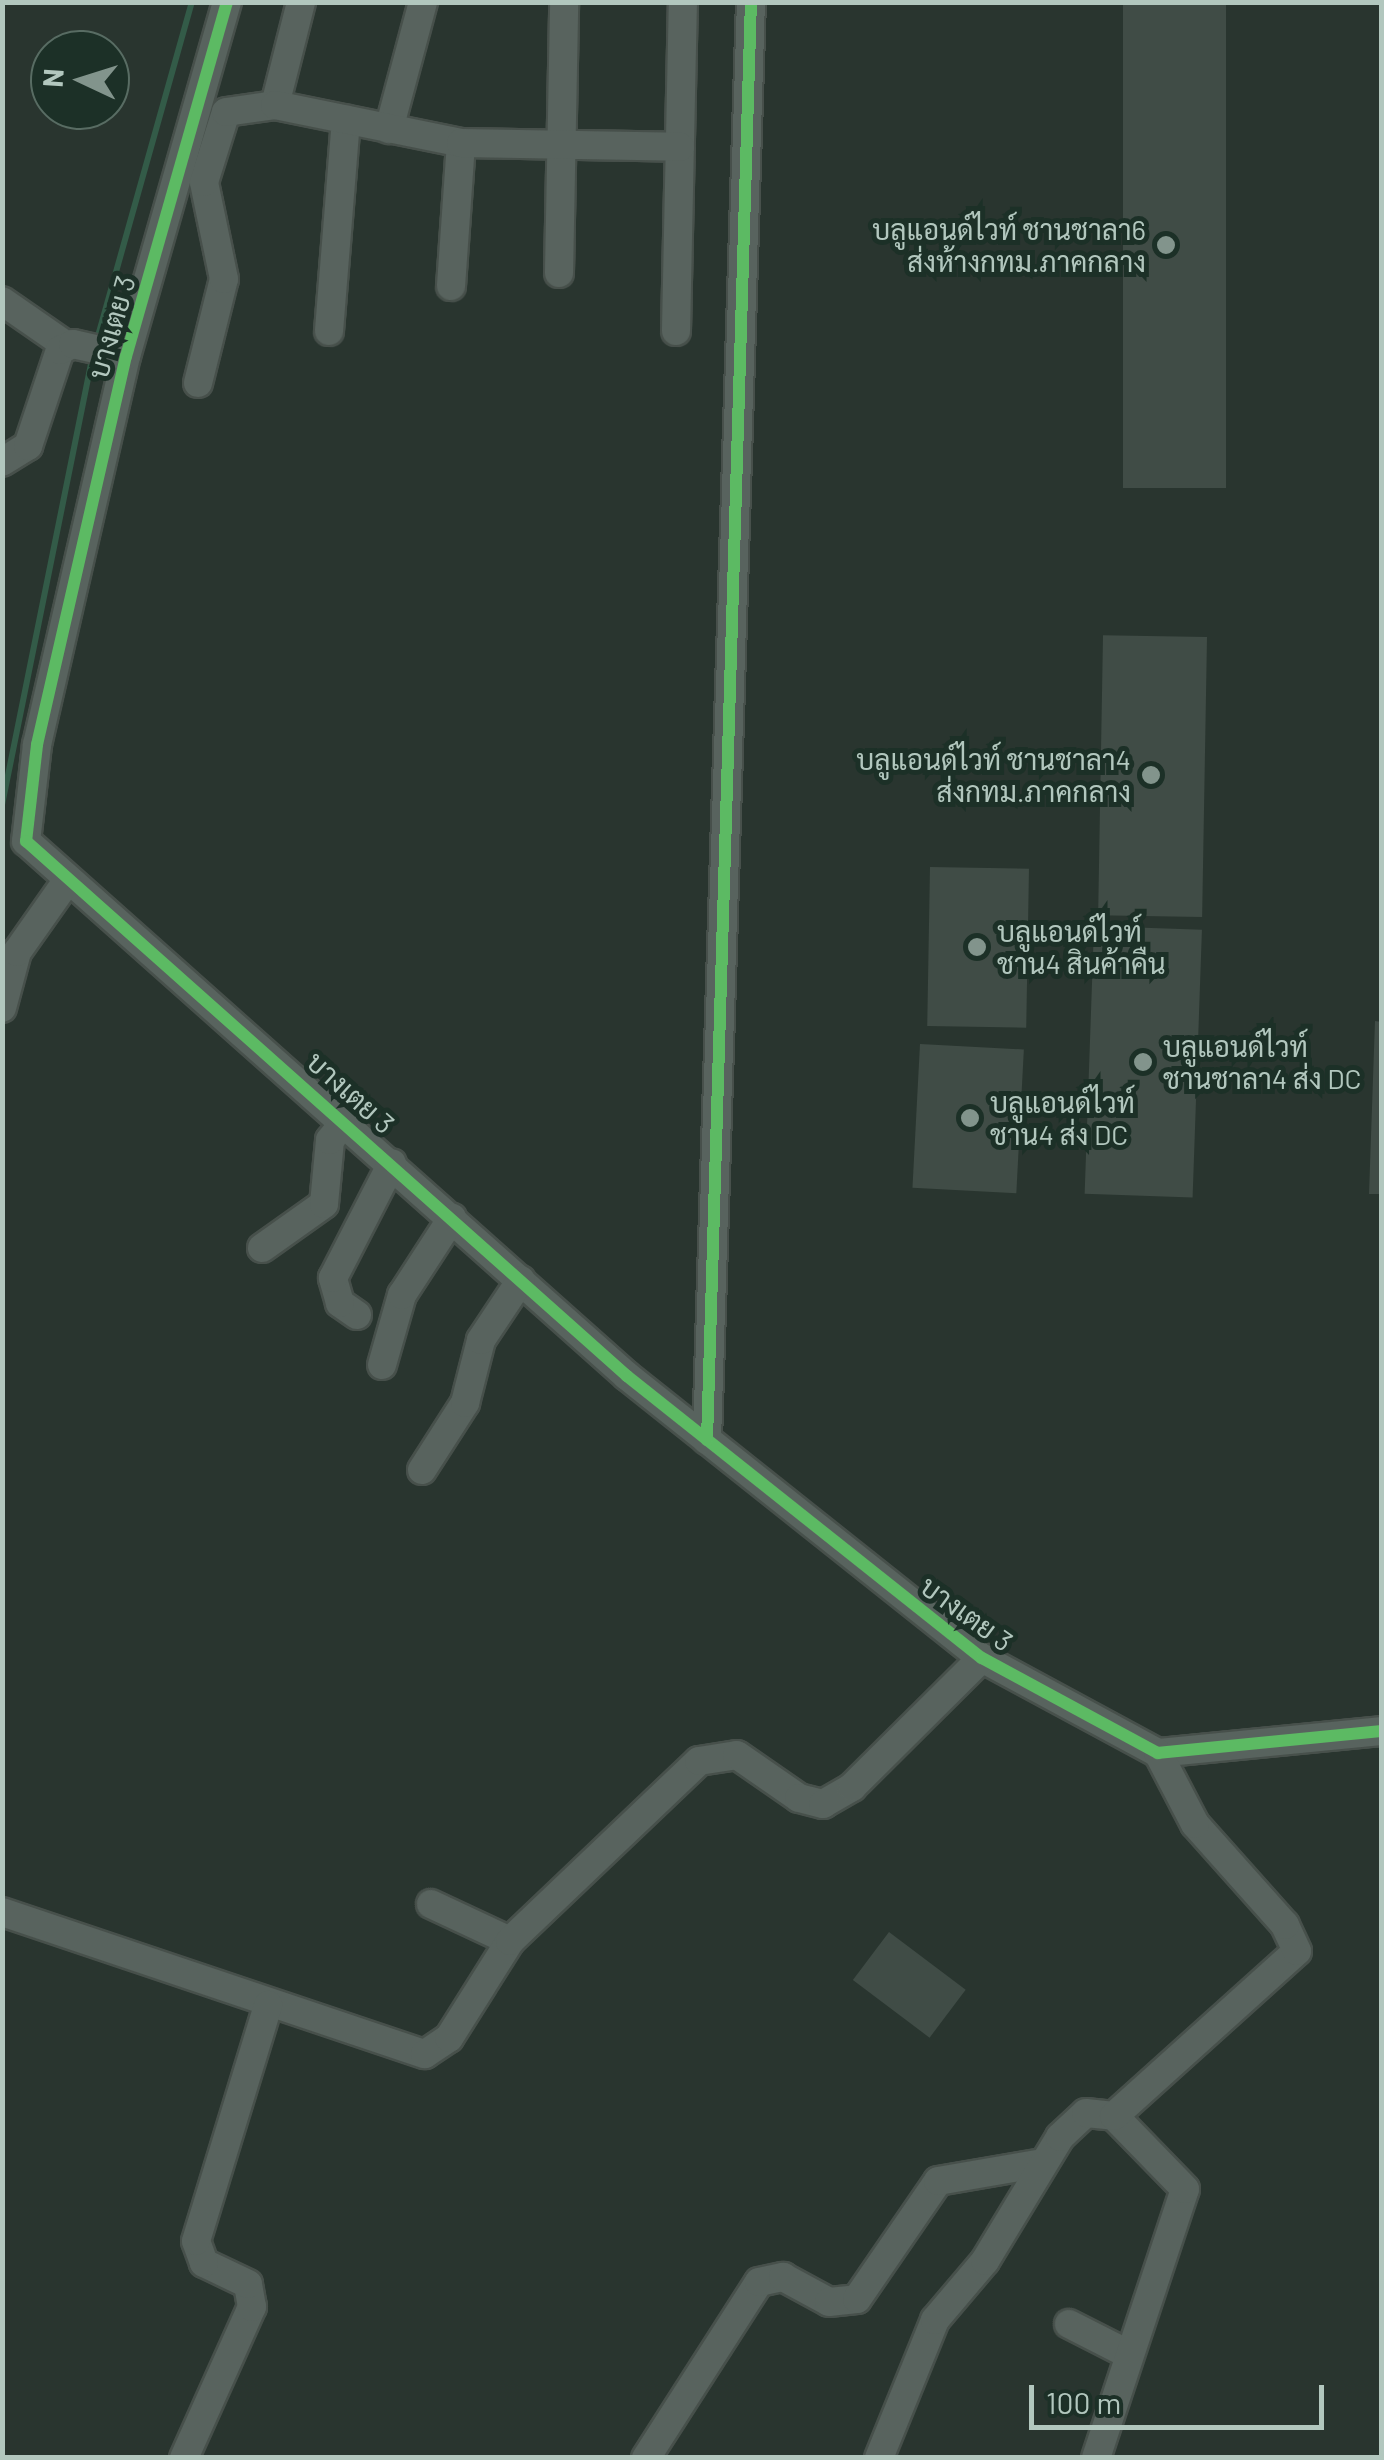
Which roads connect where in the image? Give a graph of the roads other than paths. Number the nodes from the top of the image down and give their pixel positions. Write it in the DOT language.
graph roads {
  1 [pos="228,2"];
  2 [pos="301,2"];
  3 [pos="423,2"];
  4 [pos="564,2"];
  5 [pos="683,2"];
  6 [pos="752,2"];
  7 [pos="274,105"];
  8 [pos="346,120"];
  9 [pos="390,129"];
  10 [pos="462,143"];
  11 [pos="562,145"];
  12 [pos="680,148"];
  13 [pos="559,273"];
  14 [pos="452,286"];
  15 [pos="2,301"];
  16 [pos="676,331"];
  17 [pos="329,332"];
  18 [pos="74,345"];
  19 [pos="118,354"];
  20 [pos="198,383"];
  21 [pos="2,462"];
  22 [pos="67,881"];
  23 [pos="2,1008"];
  24 [pos="346,1121"];
  25 [pos="392,1163"];
  26 [pos="452,1218"];
  27 [pos="262,1248"];
  28 [pos="521,1280"];
  29 [pos="357,1315"];
  30 [pos="382,1365"];
  31 [pos="706,1440"];
  32 [pos="422,1470"];
  33 [pos="982,1658"];
  34 [pos="1382,1731"];
  35 [pos="1158,1753"];
  36 [pos="430,1904"];
  37 [pos="2,1912"];
  38 [pos="510,1941"];
  39 [pos="268,2005"];
  40 [pos="1114,2116"];
  41 [pos="1042,2163"];
  42 [pos="1069,2324"];
  43 [pos="1128,2354"];
  44 [pos="184,2458"];
  45 [pos="646,2458"];
  46 [pos="880,2458"];
  47 [pos="1096,2458"];
  1 -- 19 [label="street, บางเตย 3"];
  2 -- 7 [label="street"];
  3 -- 9 [label="street"];
  4 -- 11 [label="street"];
  5 -- 12 [label="street"];
  6 -- 31 [label="street"];
  7 -- 8 [label="street"];
  7 -- 20 [label="street"];
  8 -- 9 [label="street"];
  8 -- 17 [label="street"];
  9 -- 10 [label="street"];
  10 -- 11 [label="street"];
  10 -- 14 [label="street"];
  11 -- 12 [label="street"];
  11 -- 13 [label="street"];
  12 -- 16 [label="street"];
  15 -- 18 [label="street"];
  18 -- 19 [label="street"];
  18 -- 21 [label="street"];
  19 -- 22 [label="street, บางเตย 3"];
  22 -- 23 [label="street"];
  22 -- 24 [label="street, บางเตย 3"];
  24 -- 25 [label="street, บางเตย 3"];
  24 -- 27 [label="street"];
  25 -- 26 [label="street, บางเตย 3"];
  25 -- 29 [label="street"];
  26 -- 28 [label="street, บางเตย 3"];
  26 -- 30 [label="street"];
  28 -- 31 [label="street, บางเตย 3"];
  28 -- 32 [label="street"];
  31 -- 33 [label="street, บางเตย 3"];
  33 -- 35 [label="street, บางเตย 3"];
  33 -- 38 [label="street"];
  34 -- 35 [label="street"];
  35 -- 40 [label="street"];
  36 -- 38 [label="street"];
  37 -- 39 [label="street"];
  38 -- 39 [label="street"];
  39 -- 44 [label="street"];
  40 -- 41 [label="street"];
  40 -- 43 [label="street"];
  41 -- 45 [label="street"];
  41 -- 46 [label="street"];
  42 -- 43 [label="street"];
  43 -- 47 [label="street"];
}
